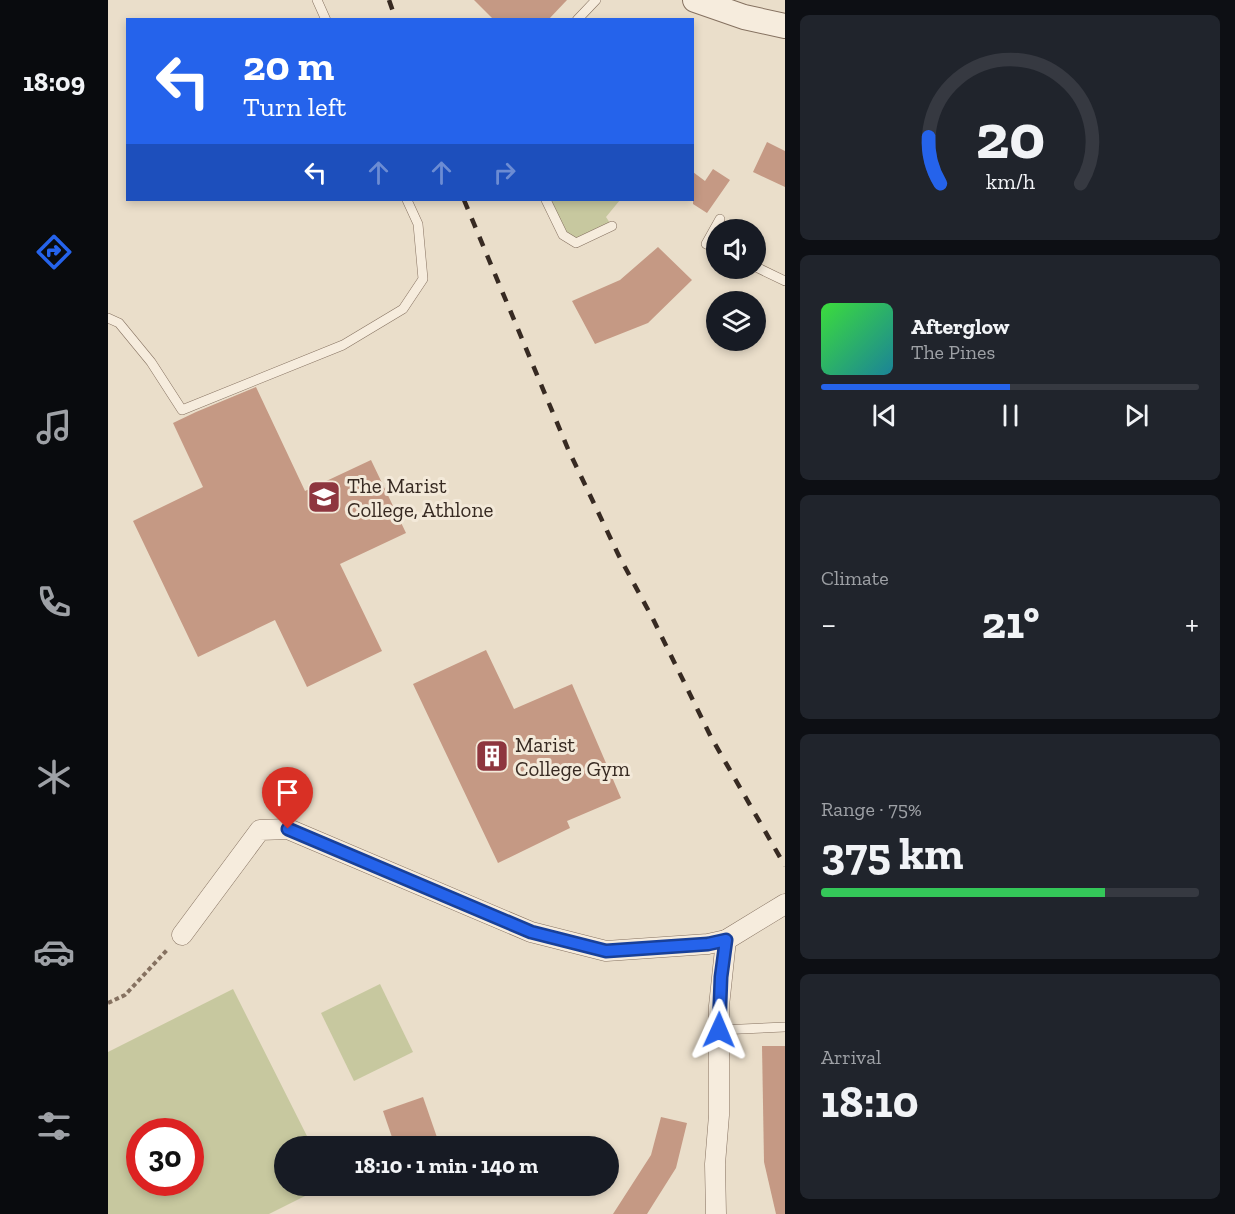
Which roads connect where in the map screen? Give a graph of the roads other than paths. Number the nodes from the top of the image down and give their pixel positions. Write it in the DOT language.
graph roads {
  1 [pos="317,0"];
  2 [pos="596,0"];
  3 [pos="700,1"];
  4 [pos="325,18"];
  5 [pos="579,18"];
  6 [pos="785,26"];
  7 [pos="407,201"];
  8 [pos="546,201"];
  9 [pos="612,226"];
  10 [pos="766,272"];
  11 [pos="785,281"];
  12 [pos="108,318"];
  13 [pos="785,904"];
  14 [pos="182,934"];
  15 [pos="726,940"];
  16 [pos="785,1028"];
  17 [pos="719,1030"];
  18 [pos="716,1214"];
  1 -- 4 [label="lane"];
  2 -- 5 [label="lane"];
  3 -- 6 [label="street"];
  7 -- 12 [label="lane"];
  8 -- 9 [label="lane"];
  10 -- 11 [label="lane"];
  13 -- 15 [label="street"];
  14 -- 15 [label="street"];
  15 -- 17 [label="street"];
  16 -- 17 [label="lane"];
  17 -- 18 [label="street"];
}
